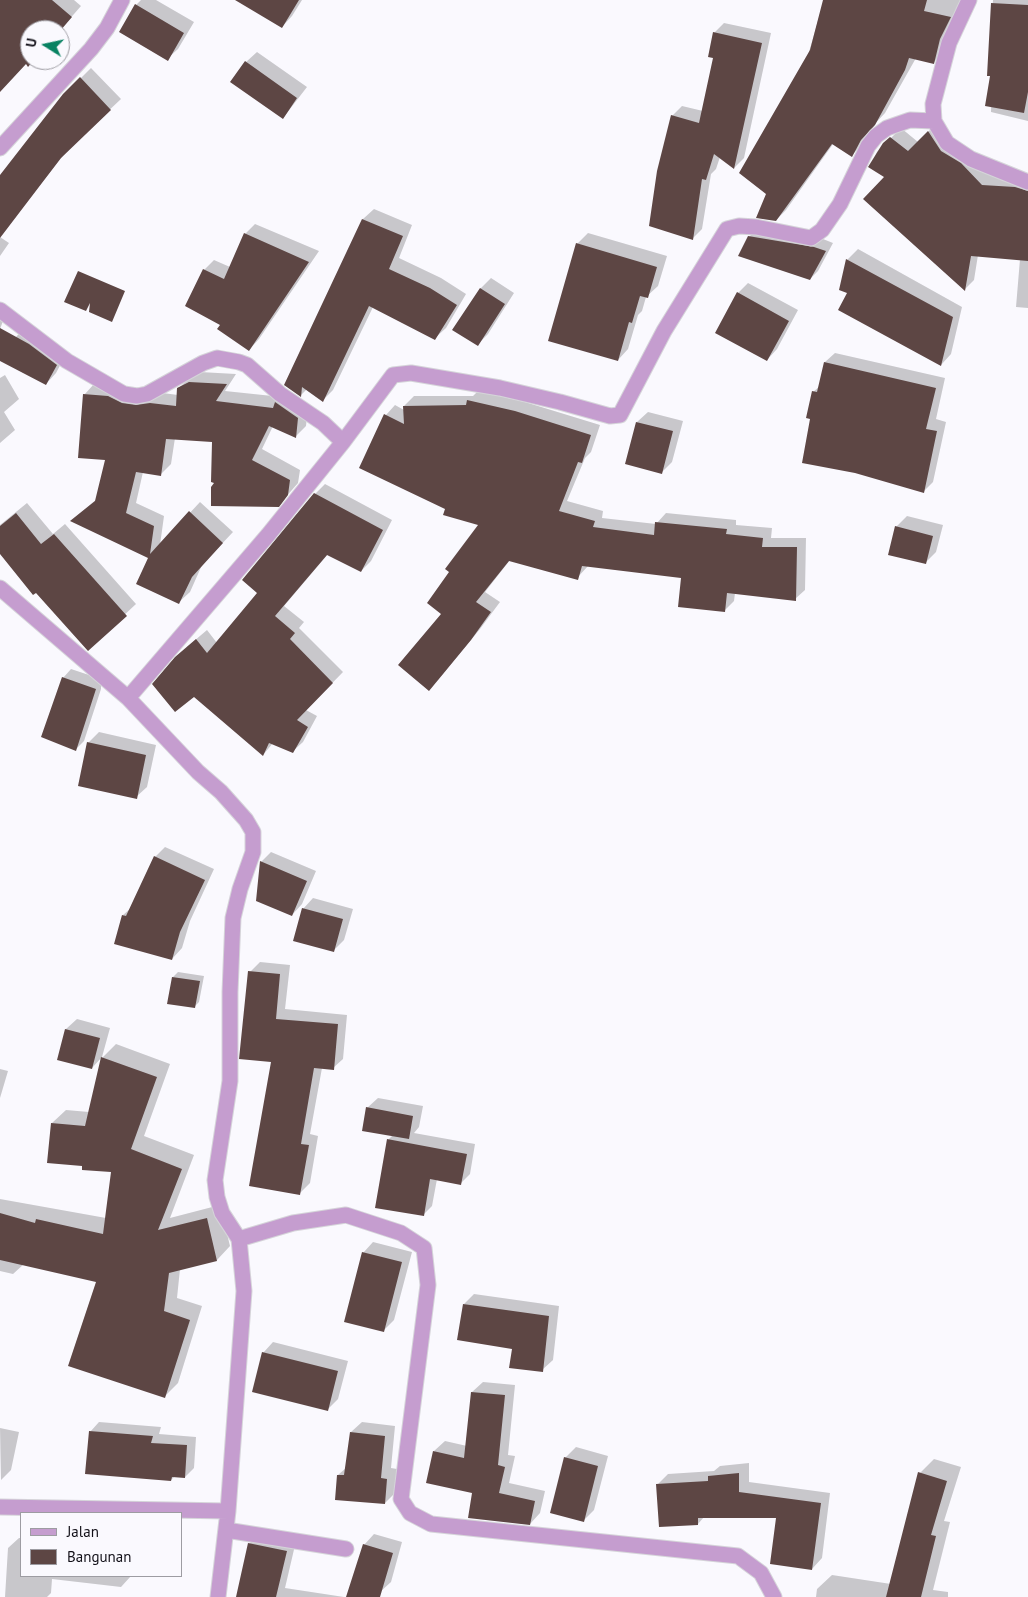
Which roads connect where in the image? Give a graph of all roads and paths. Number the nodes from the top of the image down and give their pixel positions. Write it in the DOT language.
graph roads {
  1 [pos="122,0"];
  2 [pos="969,0"];
  3 [pos="934,121"];
  4 [pos="0,148"];
  5 [pos="1028,182"];
  6 [pos="0,310"];
  7 [pos="343,442"];
  8 [pos="0,588"];
  9 [pos="128,698"];
  10 [pos="239,1239"];
  11 [pos="0,1507"];
  12 [pos="228,1511"];
  13 [pos="226,1530"];
  14 [pos="346,1550"];
  15 [pos="218,1597"];
  16 [pos="774,1597"];
  1 -- 4 [label="street"];
  2 -- 3 [label="street"];
  3 -- 5 [label="street"];
  3 -- 7 [label="street"];
  6 -- 7 [label="street"];
  7 -- 9 [label="street"];
  8 -- 9 [label="street"];
  9 -- 10 [label="street"];
  10 -- 12 [label="street"];
  10 -- 16 [label="street"];
  11 -- 12 [label="street"];
  12 -- 13 [label="street"];
  13 -- 14 [label="street"];
  13 -- 15 [label="street"];
}
